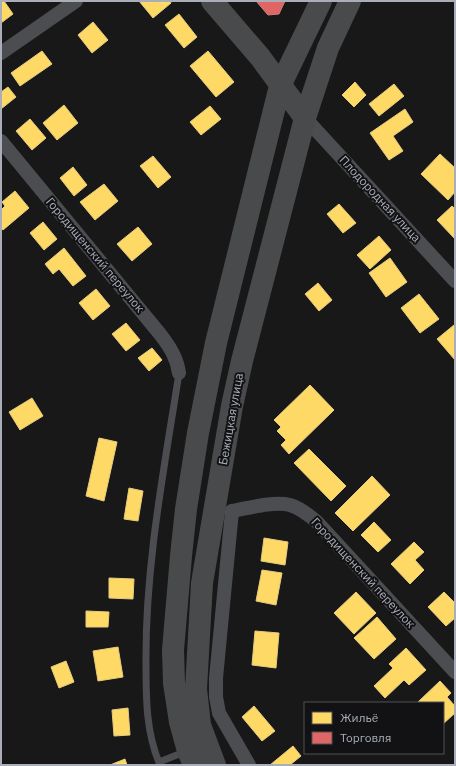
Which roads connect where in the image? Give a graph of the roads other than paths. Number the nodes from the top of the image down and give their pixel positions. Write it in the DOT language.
graph roads {
  1 [pos="76,1"];
  2 [pos="212,1"];
  3 [pos="321,1"];
  4 [pos="350,1"];
  5 [pos="1,53"];
  6 [pos="280,86"];
  7 [pos="305,118"];
  8 [pos="1,141"];
  9 [pos="455,280"];
  10 [pos="179,374"];
  11 [pos="455,672"];
  12 [pos="191,758"];
  13 [pos="160,764"];
  14 [pos="215,765"];
  15 [pos="249,765"];
  1 -- 5 [label="street"];
  2 -- 6 [label="main road"];
  3 -- 6 [label="main road"];
  4 -- 7 [label="main road, Бежицкая улица"];
  6 -- 7 [label="main road"];
  6 -- 12 [label="main road"];
  7 -- 9 [label="street, Плодородная улица"];
  7 -- 14 [label="main road, Бежицкая улица"];
  8 -- 10 [label="street, Городищенский переулок"];
  10 -- 13 [label="lane"];
  11 -- 15 [label="street, Городищенский переулок"];
  12 -- 13 [label="lane"];
}
